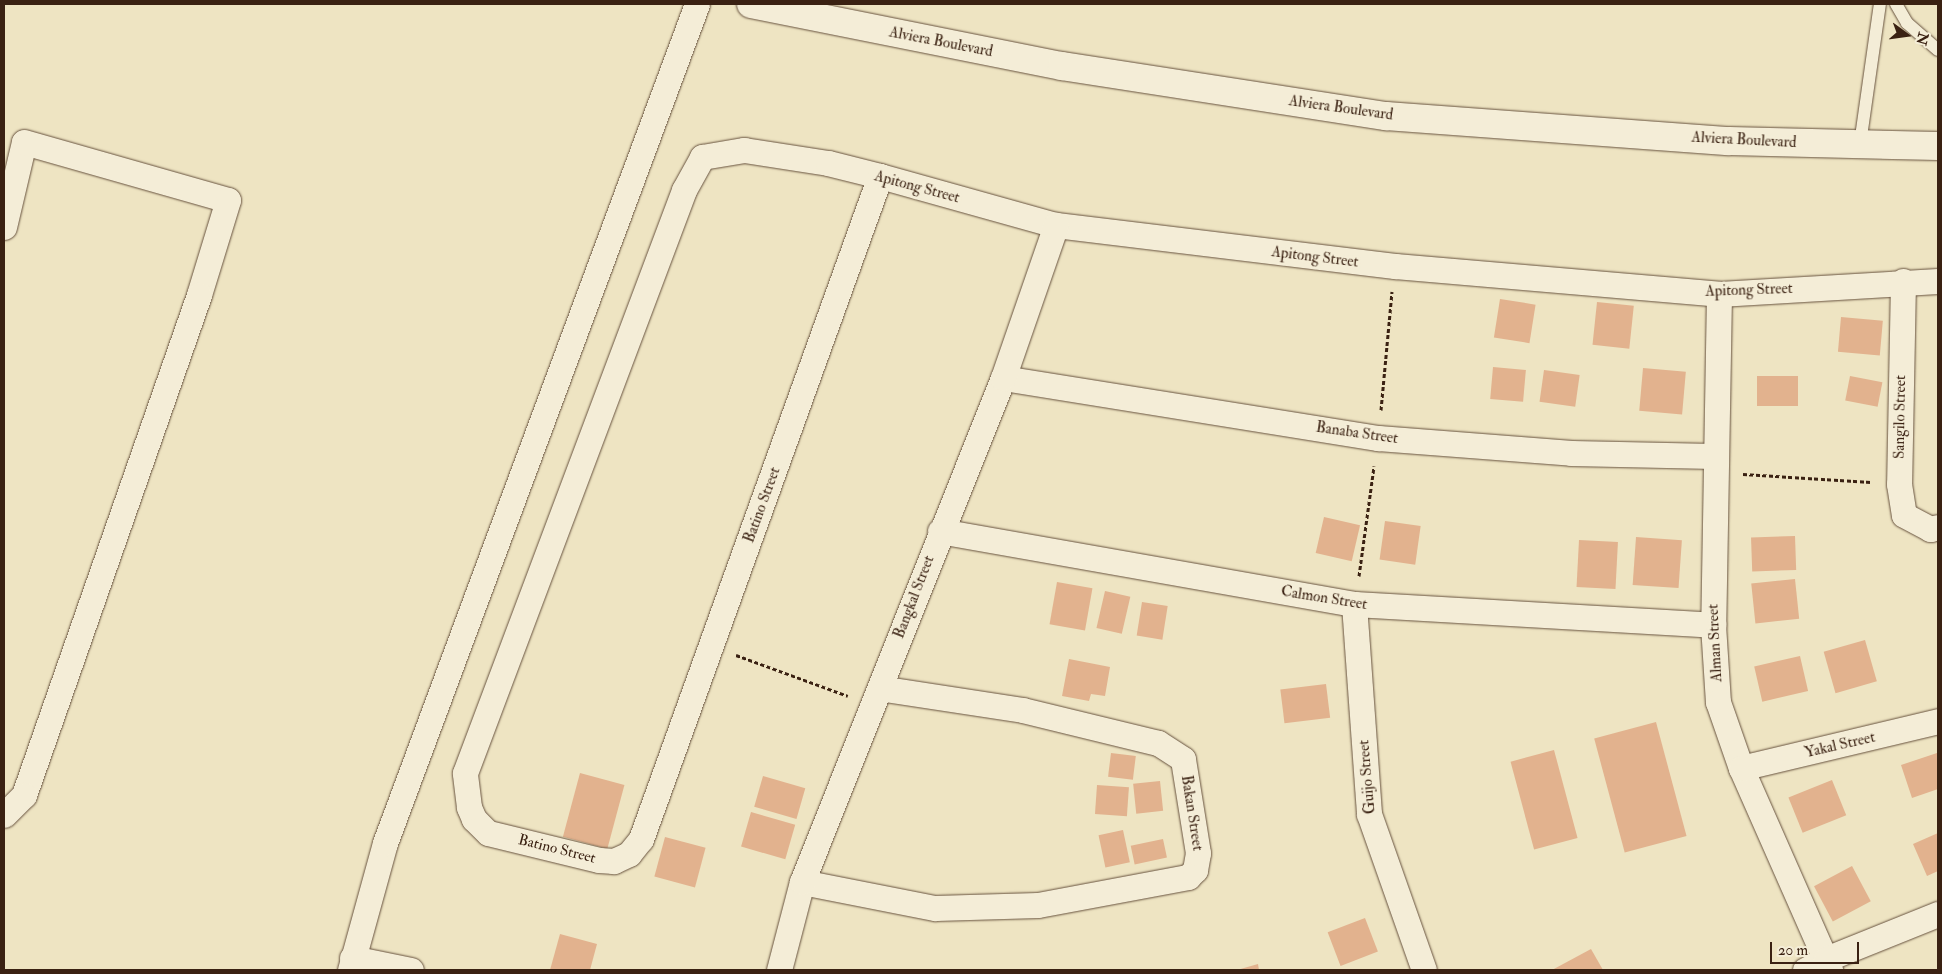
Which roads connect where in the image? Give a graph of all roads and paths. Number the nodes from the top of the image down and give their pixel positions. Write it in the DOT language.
graph roads {
  1 [pos="696,4"];
  2 [pos="751,4"];
  3 [pos="1880,4"];
  4 [pos="1896,4"];
  5 [pos="1938,50"];
  6 [pos="1860,144"];
  7 [pos="1938,146"];
  8 [pos="702,157"];
  9 [pos="880,176"];
  10 [pos="1056,225"];
  11 [pos="4,227"];
  12 [pos="1903,281"];
  13 [pos="1938,281"];
  14 [pos="1719,294"];
  15 [pos="1003,378"];
  16 [pos="1714,456"];
  17 [pos="1899,484"];
  18 [pos="1938,527"];
  19 [pos="940,531"];
  20 [pos="1354,604"];
  21 [pos="1713,625"];
  22 [pos="711,645"];
  23 [pos="876,697"];
  24 [pos="1938,721"];
  25 [pos="1741,768"];
  26 [pos="4,815"];
  27 [pos="802,882"];
  28 [pos="1938,914"];
  29 [pos="351,964"];
  30 [pos="1820,966"];
  31 [pos="410,970"];
  32 [pos="779,970"];
  33 [pos="1424,970"];
  1 -- 29 [label="street"];
  2 -- 6 [label="street, Alviera Boulevard"];
  3 -- 6 [label="lane"];
  4 -- 5 [label="lane"];
  6 -- 7 [label="street, Alviera Boulevard"];
  8 -- 9 [label="street, Apitong Street"];
  8 -- 22 [label="street, Batino Street"];
  9 -- 10 [label="street, Apitong Street"];
  9 -- 22 [label="street, Batino Street"];
  10 -- 14 [label="street, Apitong Street"];
  10 -- 15 [label="street, Bangkal Street"];
  11 -- 26 [label="street"];
  12 -- 13 [label="street, Apitong Street"];
  12 -- 14 [label="street, Apitong Street"];
  12 -- 17 [label="street, Sangilo Street"];
  14 -- 16 [label="street, Alman Street"];
  15 -- 16 [label="street, Banaba Street"];
  15 -- 19 [label="street, Bangkal Street"];
  16 -- 17 [label="path"];
  16 -- 21 [label="street, Alman Street"];
  17 -- 18 [label="street, Sangilo Street"];
  19 -- 20 [label="street, Calmon Street"];
  19 -- 23 [label="street, Bangkal Street"];
  20 -- 21 [label="street, Calmon Street"];
  20 -- 33 [label="street, Guijo Street"];
  21 -- 25 [label="street, Alman Street"];
  22 -- 23 [label="path"];
  23 -- 27 [label="street, Bangkal Street"];
  23 -- 27 [label="street, Bakan Street"];
  24 -- 25 [label="street, Yakal Street"];
  25 -- 30 [label="street, Alman Street"];
  27 -- 32 [label="street, Bangkal Street"];
  28 -- 30 [label="street"];
  29 -- 31 [label="street"];
}
